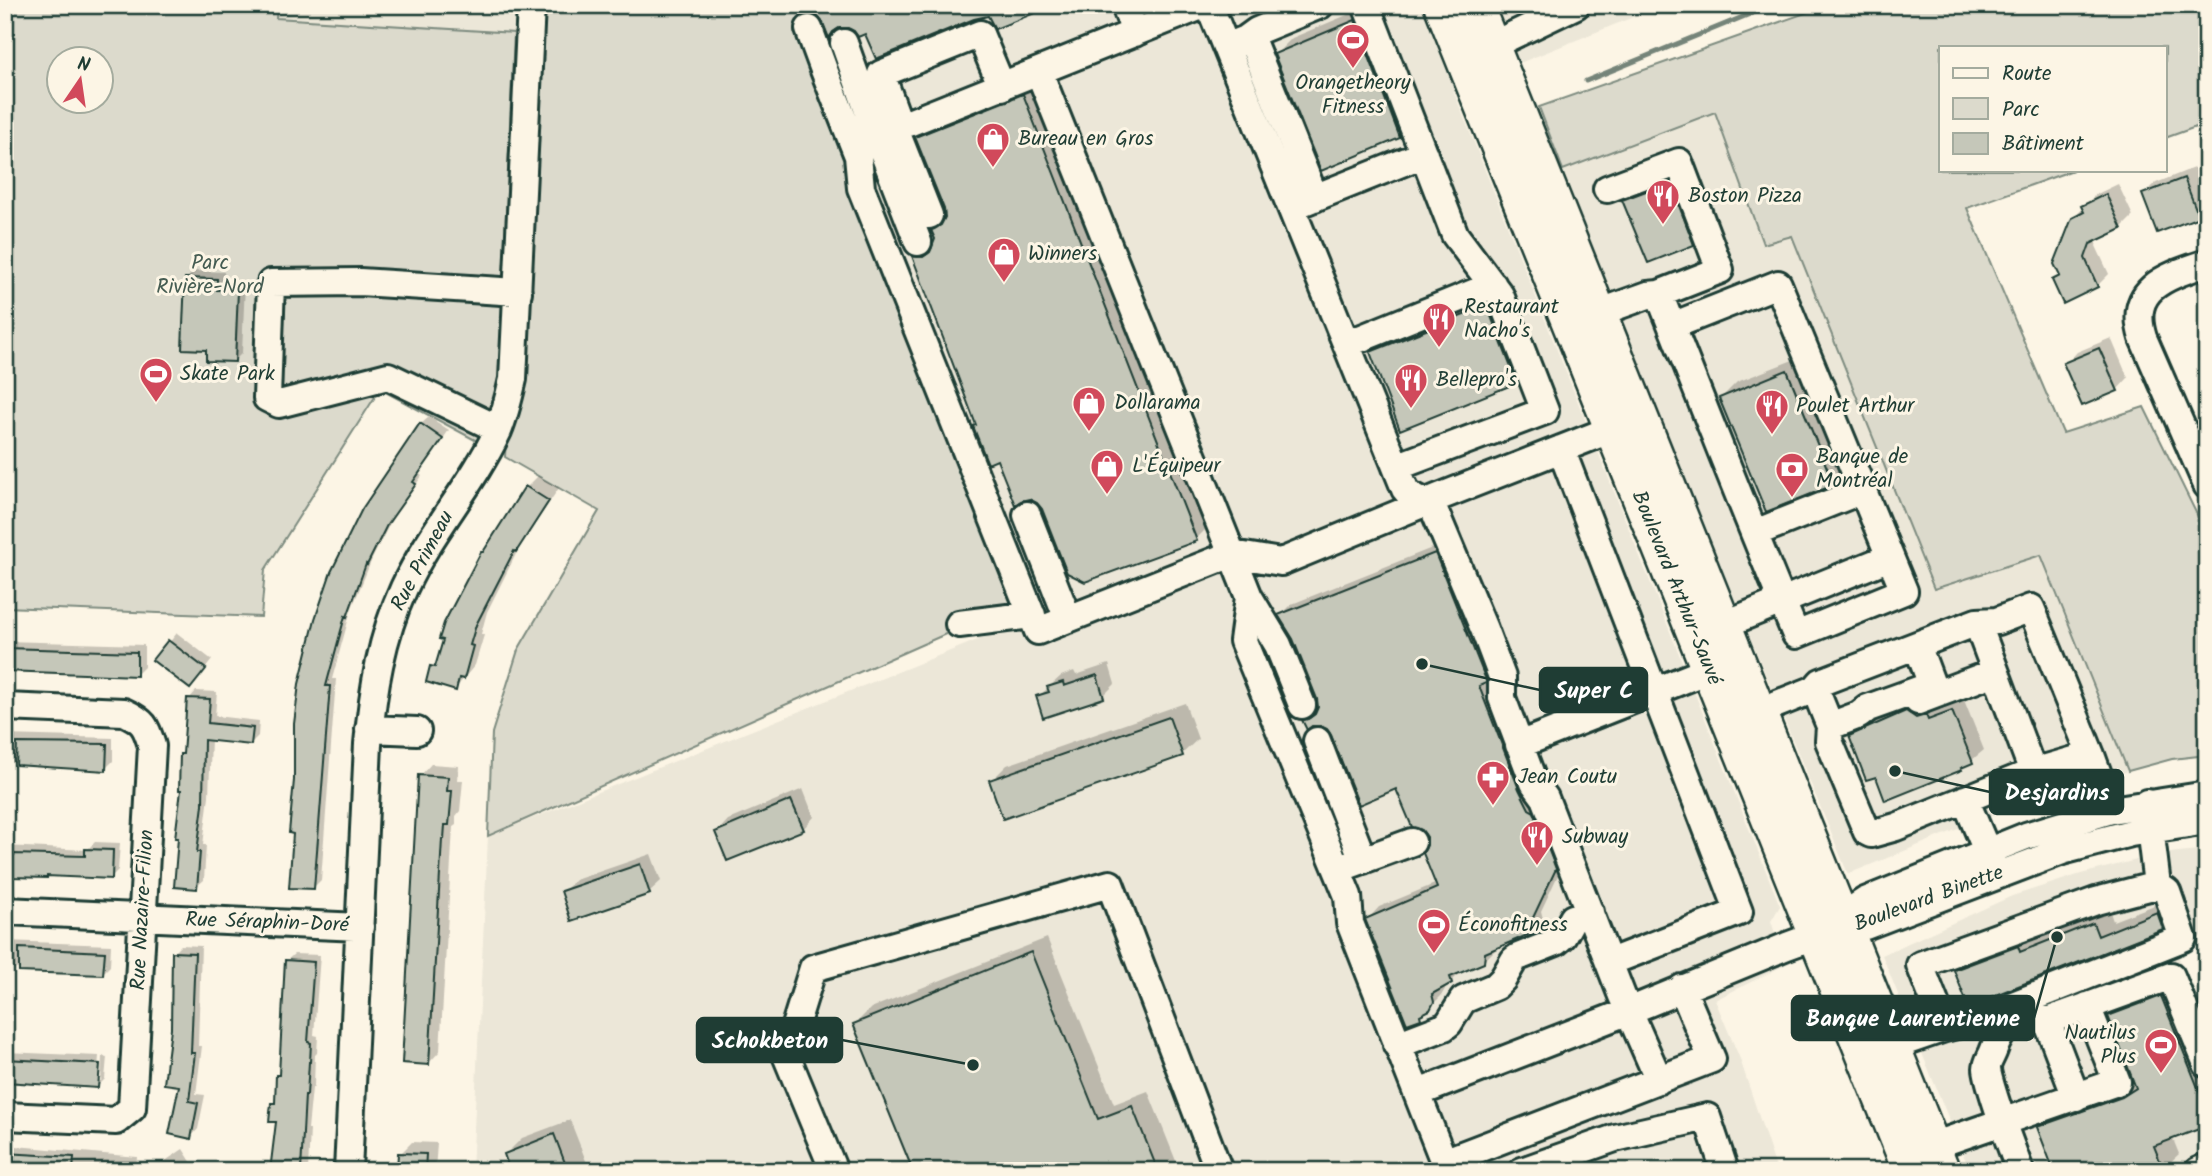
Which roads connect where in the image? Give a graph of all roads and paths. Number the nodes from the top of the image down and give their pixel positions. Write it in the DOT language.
graph roads {
  1 [pos="531,5"];
  2 [pos="1125,5"];
  3 [pos="1207,5"];
  4 [pos="1320,5"];
  5 [pos="1366,5"];
  6 [pos="1441,5"];
  7 [pos="1476,5"];
  8 [pos="1576,5"];
  9 [pos="810,29"];
  10 [pos="1135,33"];
  11 [pos="1250,36"];
  12 [pos="844,43"];
  13 [pos="1492,44"];
  14 [pos="1226,47"];
  15 [pos="1461,55"];
  16 [pos="1039,72"];
  17 [pos="1002,87"];
  18 [pos="890,130"];
  19 [pos="1424,154"];
  20 [pos="859,156"];
  21 [pos="1607,189"];
  22 [pos="1303,203"];
  23 [pos="929,215"];
  24 [pos="918,242"];
  25 [pos="2207,263"];
  26 [pos="1720,270"];
  27 [pos="1493,285"];
  28 [pos="518,292"];
  29 [pos="1659,294"];
  30 [pos="1732,303"];
  31 [pos="1584,318"];
  32 [pos="1672,326"];
  33 [pos="1347,344"];
  34 [pos="940,390"];
  35 [pos="1627,423"];
  36 [pos="969,424"];
  37 [pos="498,429"];
  38 [pos="1561,449"];
  39 [pos="1396,467"];
  40 [pos="992,471"];
  41 [pos="2207,485"];
  42 [pos="1863,490"];
  43 [pos="1427,502"];
  44 [pos="1027,515"];
  45 [pos="1755,533"];
  46 [pos="1232,554"];
  47 [pos="1890,557"];
  48 [pos="1249,597"];
  49 [pos="1782,600"];
  50 [pos="1029,607"];
  51 [pos="1068,619"];
  52 [pos="1977,622"];
  53 [pos="959,624"];
  54 [pos="1710,630"];
  55 [pos="1917,645"];
  56 [pos="1723,664"];
  57 [pos="1995,672"];
  58 [pos="1815,689"];
  59 [pos="1655,692"];
  60 [pos="1302,705"];
  61 [pos="5,707"];
  62 [pos="1859,715"];
  63 [pos="1744,717"];
  64 [pos="1830,726"];
  65 [pos="369,729"];
  66 [pos="417,731"];
  67 [pos="1317,741"];
  68 [pos="1520,745"];
  69 [pos="2091,755"];
  70 [pos="2034,772"];
  71 [pos="2207,795"];
  72 [pos="1965,799"];
  73 [pos="2111,810"];
  74 [pos="2149,816"];
  75 [pos="2207,821"];
  76 [pos="1412,842"];
  77 [pos="1989,857"];
  78 [pos="1363,860"];
  79 [pos="1337,870"];
  80 [pos="2157,885"];
  81 [pos="5,912"];
  82 [pos="1590,912"];
  83 [pos="143,918"];
  84 [pos="1853,919"];
  85 [pos="360,927"];
  86 [pos="1814,936"];
  87 [pos="1610,962"];
  88 [pos="1682,988"];
  89 [pos="2087,1006"];
  90 [pos="1629,1010"];
  91 [pos="2047,1021"];
  92 [pos="1945,1028"];
  93 [pos="1397,1045"];
  94 [pos="1893,1045"];
  95 [pos="2207,1064"];
  96 [pos="1867,1066"];
  97 [pos="1659,1080"];
  98 [pos="1418,1093"];
  99 [pos="2076,1097"];
  100 [pos="5,1116"];
  101 [pos="2002,1122"];
  102 [pos="1922,1161"];
  103 [pos="2207,1167"];
  104 [pos="348,1171"];
  105 [pos="834,1171"];
  106 [pos="1219,1171"];
  107 [pos="1522,1171"];
  108 [pos="1725,1171"];
  109 [pos="2020,1171"];
  110 [pos="2198,1171"];
  1 -- 28 [label="street, Rue Primeau"];
  2 -- 10 [label="street"];
  3 -- 10 [label="street"];
  3 -- 14 [label="street"];
  4 -- 11 [label="street"];
  5 -- 19 [label="street"];
  6 -- 15 [label="main road, Boulevard Arthur-Sauvé"];
  7 -- 13 [label="main road, Boulevard Arthur-Sauvé"];
  8 -- 13 [label="street"];
  9 -- 20 [label="street"];
  10 -- 16 [label="street"];
  11 -- 14 [label="street"];
  11 -- 22 [label="street"];
  12 -- 18 [label="street"];
  13 -- 15 [label="street"];
  13 -- 31 [label="main road, Boulevard Arthur-Sauvé"];
  14 -- 22 [label="street"];
  15 -- 31 [label="main road, Boulevard Arthur-Sauvé"];
  16 -- 17 [label="street"];
  16 -- 46 [label="street"];
  17 -- 18 [label="street"];
  17 -- 18 [label="street"];
  18 -- 20 [label="street"];
  18 -- 23 [label="street"];
  18 -- 24 [label="street"];
  19 -- 22 [label="street"];
  19 -- 27 [label="street"];
  20 -- 34 [label="street"];
  21 -- 26 [label="street"];
  22 -- 33 [label="street"];
  25 -- 41 [label="street"];
  26 -- 29 [label="street"];
  26 -- 30 [label="street"];
  27 -- 33 [label="street"];
  27 -- 39 [label="street"];
  28 -- 37 [label="street, Rue Primeau"];
  28 -- 37 [label="street"];
  29 -- 31 [label="street"];
  29 -- 32 [label="street"];
  30 -- 32 [label="street"];
  30 -- 42 [label="street"];
  31 -- 35 [label="main road, Boulevard Arthur-Sauvé"];
  32 -- 45 [label="street"];
  33 -- 39 [label="street"];
  34 -- 36 [label="street"];
  34 -- 50 [label="street"];
  35 -- 38 [label="street"];
  35 -- 54 [label="main road, Boulevard Arthur-Sauvé"];
  37 -- 65 [label="street, Rue Primeau"];
  38 -- 43 [label="street"];
  38 -- 59 [label="street"];
  39 -- 43 [label="street"];
  40 -- 50 [label="street"];
  42 -- 45 [label="street"];
  42 -- 47 [label="street"];
  43 -- 46 [label="street"];
  43 -- 68 [label="street"];
  44 -- 51 [label="street"];
  45 -- 49 [label="street"];
  46 -- 48 [label="street"];
  46 -- 51 [label="street"];
  47 -- 49 [label="street"];
  47 -- 49 [label="street"];
  48 -- 60 [label="street"];
  48 -- 79 [label="street"];
  49 -- 54 [label="street"];
  50 -- 51 [label="street"];
  50 -- 53 [label="street"];
  52 -- 55 [label="street"];
  52 -- 57 [label="street"];
  52 -- 69 [label="street"];
  54 -- 56 [label="main road, Boulevard Arthur-Sauvé"];
  55 -- 58 [label="street"];
  55 -- 62 [label="street"];
  56 -- 59 [label="street"];
  56 -- 63 [label="main road, Boulevard Arthur-Sauvé"];
  57 -- 62 [label="street"];
  57 -- 70 [label="street"];
  58 -- 63 [label="street"];
  58 -- 64 [label="street"];
  59 -- 68 [label="street"];
  59 -- 87 [label="street"];
  61 -- 83 [label="street, Rue Nazaire-Filion"];
  62 -- 64 [label="street"];
  63 -- 84 [label="main road, Boulevard Arthur-Sauvé"];
  63 -- 86 [label="main road, Boulevard Arthur-Sauvé"];
  64 -- 72 [label="street"];
  65 -- 66 [label="street"];
  65 -- 85 [label="street, Rue Primeau"];
  67 -- 78 [label="street"];
  68 -- 82 [label="street"];
  69 -- 70 [label="street"];
  69 -- 73 [label="street"];
  70 -- 72 [label="street"];
  71 -- 74 [label="street, Boulevard Binette"];
  72 -- 77 [label="street"];
  73 -- 74 [label="street, Boulevard Binette"];
  73 -- 77 [label="street, Boulevard Binette"];
  74 -- 75 [label="street, Boulevard Binette"];
  74 -- 77 [label="street, Boulevard Binette"];
  74 -- 80 [label="street"];
  76 -- 78 [label="street"];
  77 -- 84 [label="street, Boulevard Binette"];
  78 -- 79 [label="street"];
  79 -- 93 [label="street"];
  80 -- 92 [label="street"];
  80 -- 92 [label="street"];
  81 -- 83 [label="street, Rue Séraphin-Doré"];
  82 -- 87 [label="street"];
  82 -- 93 [label="street"];
  83 -- 85 [label="street, Rue Séraphin-Doré"];
  83 -- 100 [label="street, Rue Nazaire-Filion"];
  84 -- 86 [label="street, Boulevard Binette"];
  84 -- 94 [label="main road, Boulevard Arthur-Sauvé"];
  85 -- 104 [label="street, Rue Primeau"];
  86 -- 88 [label="street, Boulevard Binette"];
  86 -- 96 [label="main road, Boulevard Arthur-Sauvé"];
  87 -- 90 [label="street"];
  88 -- 90 [label="street, Boulevard Binette"];
  88 -- 97 [label="street"];
  89 -- 91 [label="street"];
  89 -- 95 [label="street"];
  89 -- 99 [label="street"];
  90 -- 97 [label="street"];
  90 -- 98 [label="street, Boulevard Binette"];
  91 -- 99 [label="street"];
  91 -- 101 [label="street"];
  92 -- 94 [label="street"];
  93 -- 98 [label="street"];
  94 -- 96 [label="street"];
  94 -- 102 [label="main road, Boulevard Arthur-Sauvé"];
  96 -- 102 [label="main road, Boulevard Arthur-Sauvé"];
  97 -- 98 [label="street"];
  99 -- 101 [label="street"];
  101 -- 102 [label="street"];
  101 -- 109 [label="street"];
  103 -- 110 [label="street"];
  105 -- 106 [label="street"];
  107 -- 108 [label="street"];
}
